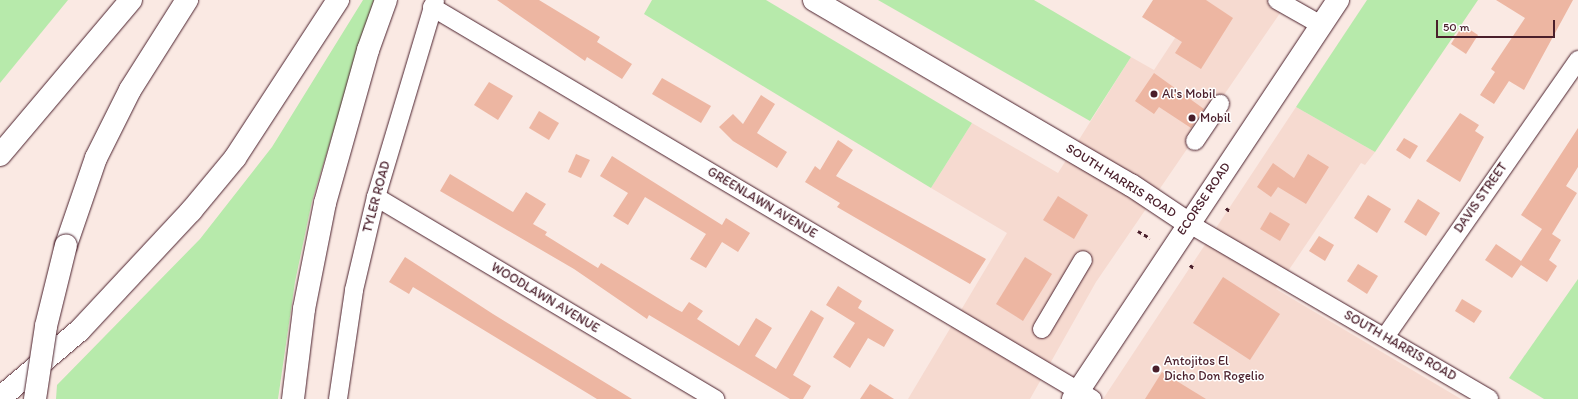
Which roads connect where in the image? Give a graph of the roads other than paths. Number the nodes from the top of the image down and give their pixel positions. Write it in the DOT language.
graph roads {
  1 [pos="131,0"];
  2 [pos="187,0"];
  3 [pos="338,0"];
  4 [pos="386,0"];
  5 [pos="814,0"];
  6 [pos="1277,0"];
  7 [pos="1338,0"];
  8 [pos="434,4"];
  9 [pos="1321,25"];
  10 [pos="1578,60"];
  11 [pos="1220,104"];
  12 [pos="1195,141"];
  13 [pos="0,155"];
  14 [pos="376,197"];
  15 [pos="1188,223"];
  16 [pos="1083,260"];
  17 [pos="1042,329"];
  18 [pos="1385,337"];
  19 [pos="1081,396"];
  20 [pos="0,398"];
  21 [pos="35,399"];
  22 [pos="294,399"];
  23 [pos="338,399"];
  24 [pos="715,399"];
  25 [pos="1489,399"];
  1 -- 13 [label="main road"];
  2 -- 21 [label="main road, bridge"];
  3 -- 20 [label="main road"];
  4 -- 22 [label="main road"];
  5 -- 15 [label="main road, SOUTH HARRIS ROAD"];
  6 -- 9 [label="street"];
  7 -- 9 [label="main road, ECORSE ROAD"];
  8 -- 14 [label="street, TYLER ROAD"];
  8 -- 19 [label="street, GREENLAWN AVENUE"];
  9 -- 15 [label="main road, ECORSE ROAD"];
  10 -- 18 [label="street, DAVIS STREET"];
  11 -- 12 [label="street"];
  14 -- 23 [label="street, TYLER ROAD"];
  14 -- 24 [label="street, WOODLAWN AVENUE"];
  15 -- 18 [label="street, SOUTH HARRIS ROAD"];
  15 -- 19 [label="main road, ECORSE ROAD"];
  16 -- 17 [label="street"];
  18 -- 25 [label="street, SOUTH HARRIS ROAD"];
}
